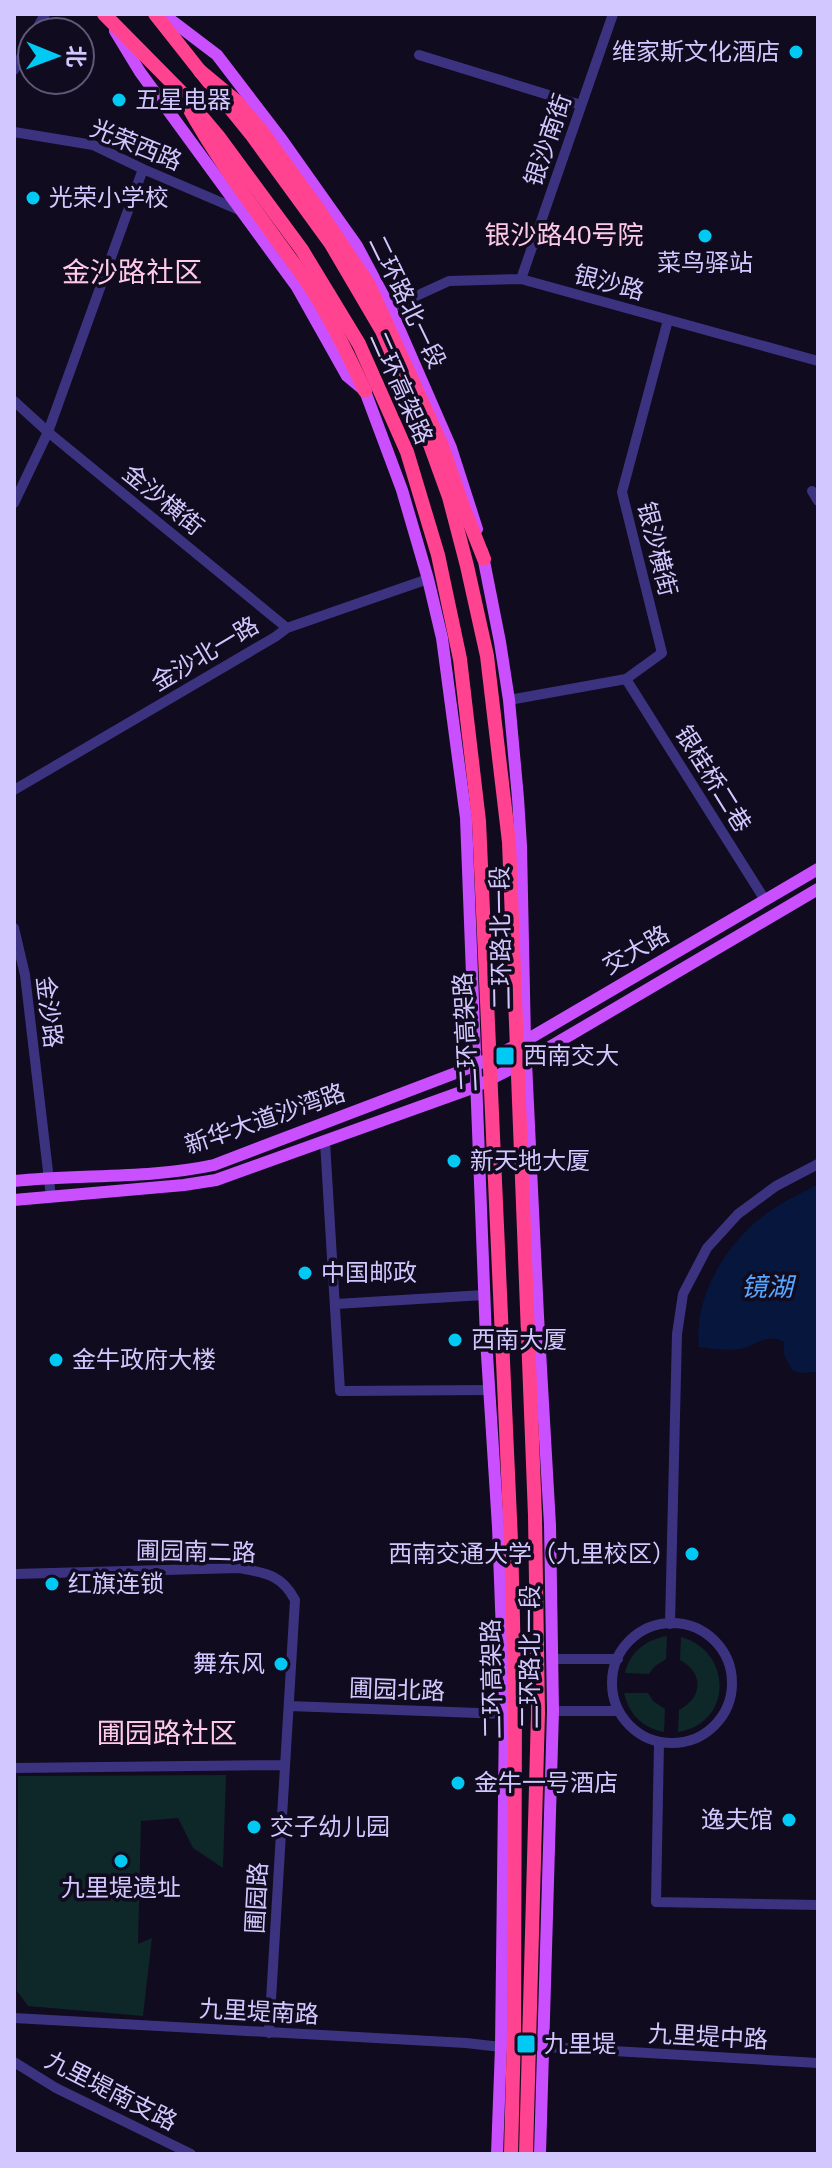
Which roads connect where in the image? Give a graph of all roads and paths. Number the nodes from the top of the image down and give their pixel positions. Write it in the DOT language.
graph roads {
  1 [pos="105,14"];
  2 [pos="155,14"];
  3 [pos="163,14"];
  4 [pos="613,14"];
  5 [pos="419,55"];
  6 [pos="200,71"];
  7 [pos="181,92"];
  8 [pos="581,105"];
  9 [pos="14,132"];
  10 [pos="143,169"];
  11 [pos="239,210"];
  12 [pos="521,279"];
  13 [pos="390,308"];
  14 [pos="668,320"];
  15 [pos="818,361"];
  16 [pos="365,391"];
  17 [pos="14,401"];
  18 [pos="48,432"];
  19 [pos="14,476"];
  20 [pos="23,484"];
  21 [pos="14,503"];
  22 [pos="484,559"];
  23 [pos="428,579"];
  24 [pos="287,628"];
  25 [pos="626,679"];
  26 [pos="509,700"];
  27 [pos="14,790"];
  28 [pos="818,869"];
  29 [pos="818,889"];
  30 [pos="765,900"];
  31 [pos="14,928"];
  32 [pos="525,1041"];
  33 [pos="526,1061"];
  34 [pos="474,1066"];
  35 [pos="475,1087"];
  36 [pos="325,1142"];
  37 [pos="818,1164"];
  38 [pos="49,1177"];
  39 [pos="14,1181"];
  40 [pos="51,1197"];
  41 [pos="14,1200"];
  42 [pos="484,1295"];
  43 [pos="336,1304"];
  44 [pos="489,1390"];
  45 [pos="14,1574"];
  46 [pos="670,1624"];
  47 [pos="554,1659"];
  48 [pos="618,1659"];
  49 [pos="289,1706"];
  50 [pos="553,1711"];
  51 [pos="619,1711"];
  52 [pos="505,1714"];
  53 [pos="659,1742"];
  54 [pos="285,1765"];
  55 [pos="14,1768"];
  56 [pos="818,1905"];
  57 [pos="14,2018"];
  58 [pos="269,2033"];
  59 [pos="501,2047"];
  60 [pos="545,2047"];
  61 [pos="14,2062"];
  62 [pos="818,2063"];
  63 [pos="191,2154"];
  64 [pos="497,2154"];
  65 [pos="511,2154"];
  66 [pos="526,2154"];
  67 [pos="540,2154"];
  1 -- 7 [label="highway, 二环高架路, bridge"];
  1 -- 11 [label="main road, 二环路北一段"];
  2 -- 6 [label="highway, 二环高架路"];
  3 -- 13 [label="main road, 二环路北一段"];
  4 -- 8 [label="street, 银沙南街"];
  5 -- 8 [label="street"];
  6 -- 22 [label="highway, bridge"];
  6 -- 66 [label="highway, 二环高架路, bridge"];
  7 -- 16 [label="highway, bridge"];
  7 -- 65 [label="highway, 二环高架路, bridge"];
  8 -- 12 [label="street, 银沙南街"];
  9 -- 10 [label="street, 光荣西路"];
  10 -- 11 [label="street, 光荣西路"];
  10 -- 18 [label="street"];
  11 -- 16 [label="main road, 二环路北一段"];
  12 -- 13 [label="street, 银沙路"];
  12 -- 14 [label="street, 银沙路"];
  13 -- 22 [label="main road, 二环路北一段"];
  14 -- 15 [label="street, 银沙路"];
  14 -- 25 [label="street, 银沙横街"];
  16 -- 23 [label="main road, 二环路北一段"];
  17 -- 18 [label="street, 金沙横街"];
  18 -- 20 [label="street"];
  18 -- 24 [label="street, 金沙横街"];
  19 -- 20 [label="street"];
  20 -- 21 [label="street"];
  22 -- 26 [label="main road, 二环路北一段"];
  23 -- 24 [label="street, 金沙北一路"];
  23 -- 34 [label="main road, 二环路北一段"];
  24 -- 27 [label="street, 金沙北一路"];
  25 -- 26 [label="street"];
  25 -- 30 [label="street, 银桂桥二巷"];
  26 -- 32 [label="main road, 二环路北一段"];
  28 -- 30 [label="main road, 交大路"];
  29 -- 33 [label="main road, 交大路"];
  30 -- 32 [label="main road, 交大路"];
  31 -- 38 [label="street, 金沙路"];
  32 -- 33 [label="main road, 二环路北一段"];
  32 -- 34 [label="main road, 交大路"];
  33 -- 35 [label="main road, 交大路"];
  33 -- 47 [label="main road, 二环路北一段"];
  34 -- 35 [label="main road, 二环路北一段"];
  34 -- 38 [label="main road, 新华大道沙湾路"];
  35 -- 36 [label="main road, 新华大道沙湾路"];
  35 -- 42 [label="main road, 二环路北一段"];
  36 -- 40 [label="main road, 新华大道沙湾路"];
  36 -- 43 [label="street"];
  37 -- 46 [label="street"];
  38 -- 39 [label="main road, 新华大道沙湾路"];
  38 -- 40 [label="street, 金沙路"];
  40 -- 41 [label="main road, 新华大道沙湾路"];
  42 -- 43 [label="street"];
  42 -- 44 [label="main road, 二环路北一段"];
  43 -- 44 [label="street"];
  44 -- 52 [label="main road, 二环路北一段"];
  45 -- 49 [label="street, 圃园南二路"];
  46 -- 48 [label="street"];
  46 -- 53 [label="street"];
  47 -- 48 [label="street"];
  47 -- 50 [label="main road, 二环路北一段"];
  48 -- 51 [label="street"];
  49 -- 52 [label="street, 圃园北路"];
  49 -- 54 [label="street, 圃园南二路"];
  50 -- 51 [label="street"];
  50 -- 60 [label="main road, 二环路北一段"];
  51 -- 53 [label="street"];
  52 -- 59 [label="main road, 二环路北一段"];
  53 -- 56 [label="street"];
  54 -- 55 [label="street"];
  54 -- 58 [label="street, 圃园路"];
  57 -- 58 [label="street, 九里堤南路"];
  58 -- 59 [label="street, 九里堤南路"];
  59 -- 60 [label="street, 九里堤中路"];
  59 -- 64 [label="main road, 二环路北一段"];
  60 -- 62 [label="street, 九里堤中路"];
  60 -- 67 [label="main road, 二环路北一段"];
  61 -- 63 [label="street, 九里堤南支路"];
}
